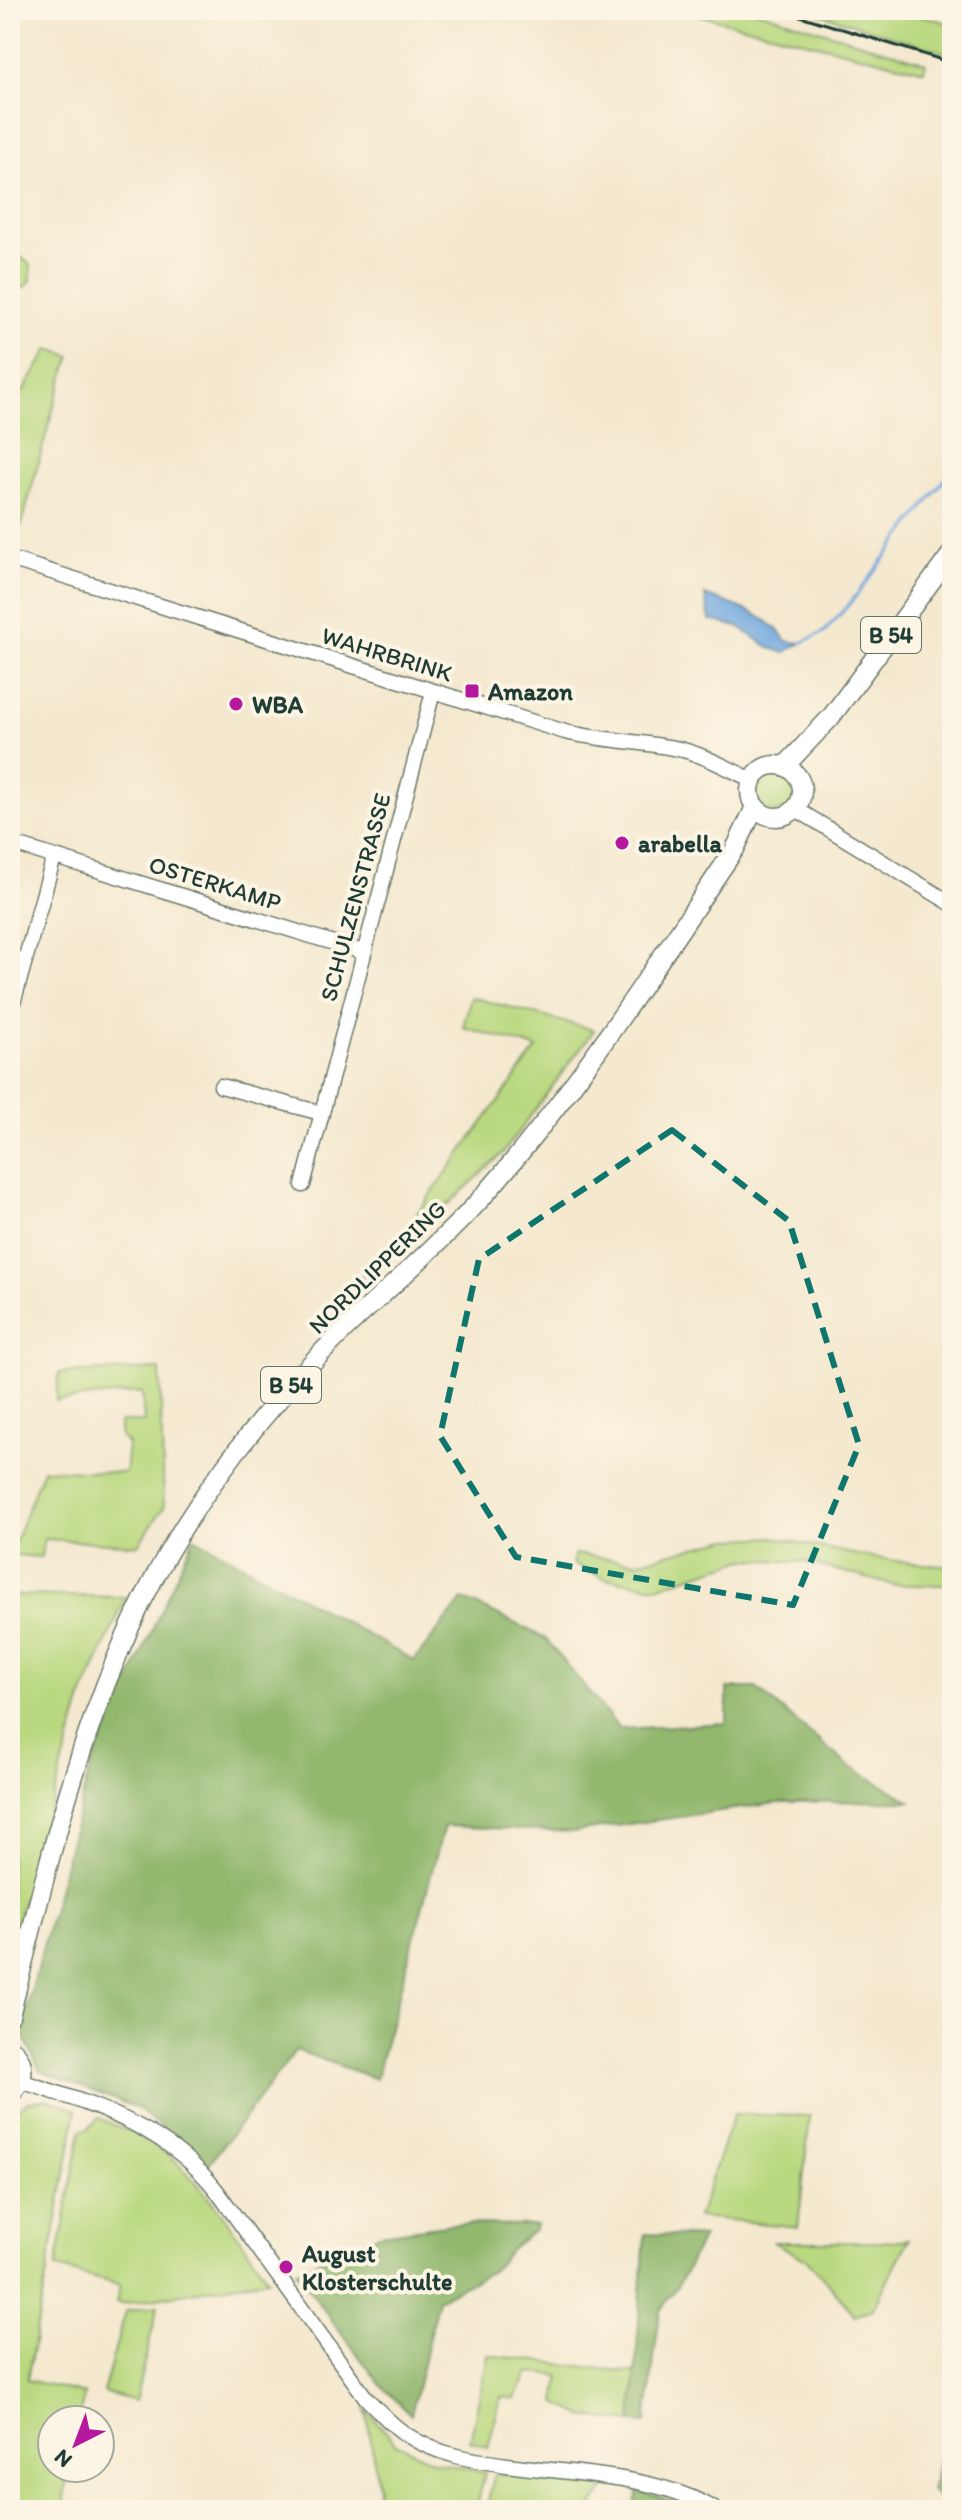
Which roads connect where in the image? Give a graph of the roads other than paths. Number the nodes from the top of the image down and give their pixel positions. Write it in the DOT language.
graph roads {
  1 [pos="952,553"];
  2 [pos="10,559"];
  3 [pos="433,692"];
  4 [pos="791,771"];
  5 [pos="753,780"];
  6 [pos="796,809"];
  7 [pos="762,812"];
  8 [pos="10,843"];
  9 [pos="54,857"];
  10 [pos="952,904"];
  11 [pos="363,952"];
  12 [pos="10,1014"];
  13 [pos="221,1086"];
  14 [pos="321,1113"];
  15 [pos="303,1185"];
  16 [pos="10,2016"];
  17 [pos="10,2048"];
  18 [pos="16,2087"];
  19 [pos="716,2510"];
  1 -- 4 [label="main road, B 54"];
  2 -- 3 [label="street, WAHRBRINK"];
  3 -- 5 [label="street, WAHRBRINK"];
  3 -- 11 [label="street, SCHULZENSTRASSE"];
  4 -- 5 [label="main road"];
  4 -- 6 [label="main road"];
  5 -- 7 [label="main road"];
  6 -- 7 [label="main road"];
  6 -- 10 [label="street"];
  7 -- 16 [label="main road, NORDLIPPERING / B 54"];
  8 -- 9 [label="street, OSTERKAMP"];
  9 -- 11 [label="street, OSTERKAMP"];
  9 -- 12 [label="street"];
  11 -- 14 [label="street, SCHULZENSTRASSE"];
  13 -- 14 [label="street"];
  14 -- 15 [label="street, SCHULZENSTRASSE"];
  17 -- 18 [label="main road"];
  18 -- 19 [label="street"];
}
